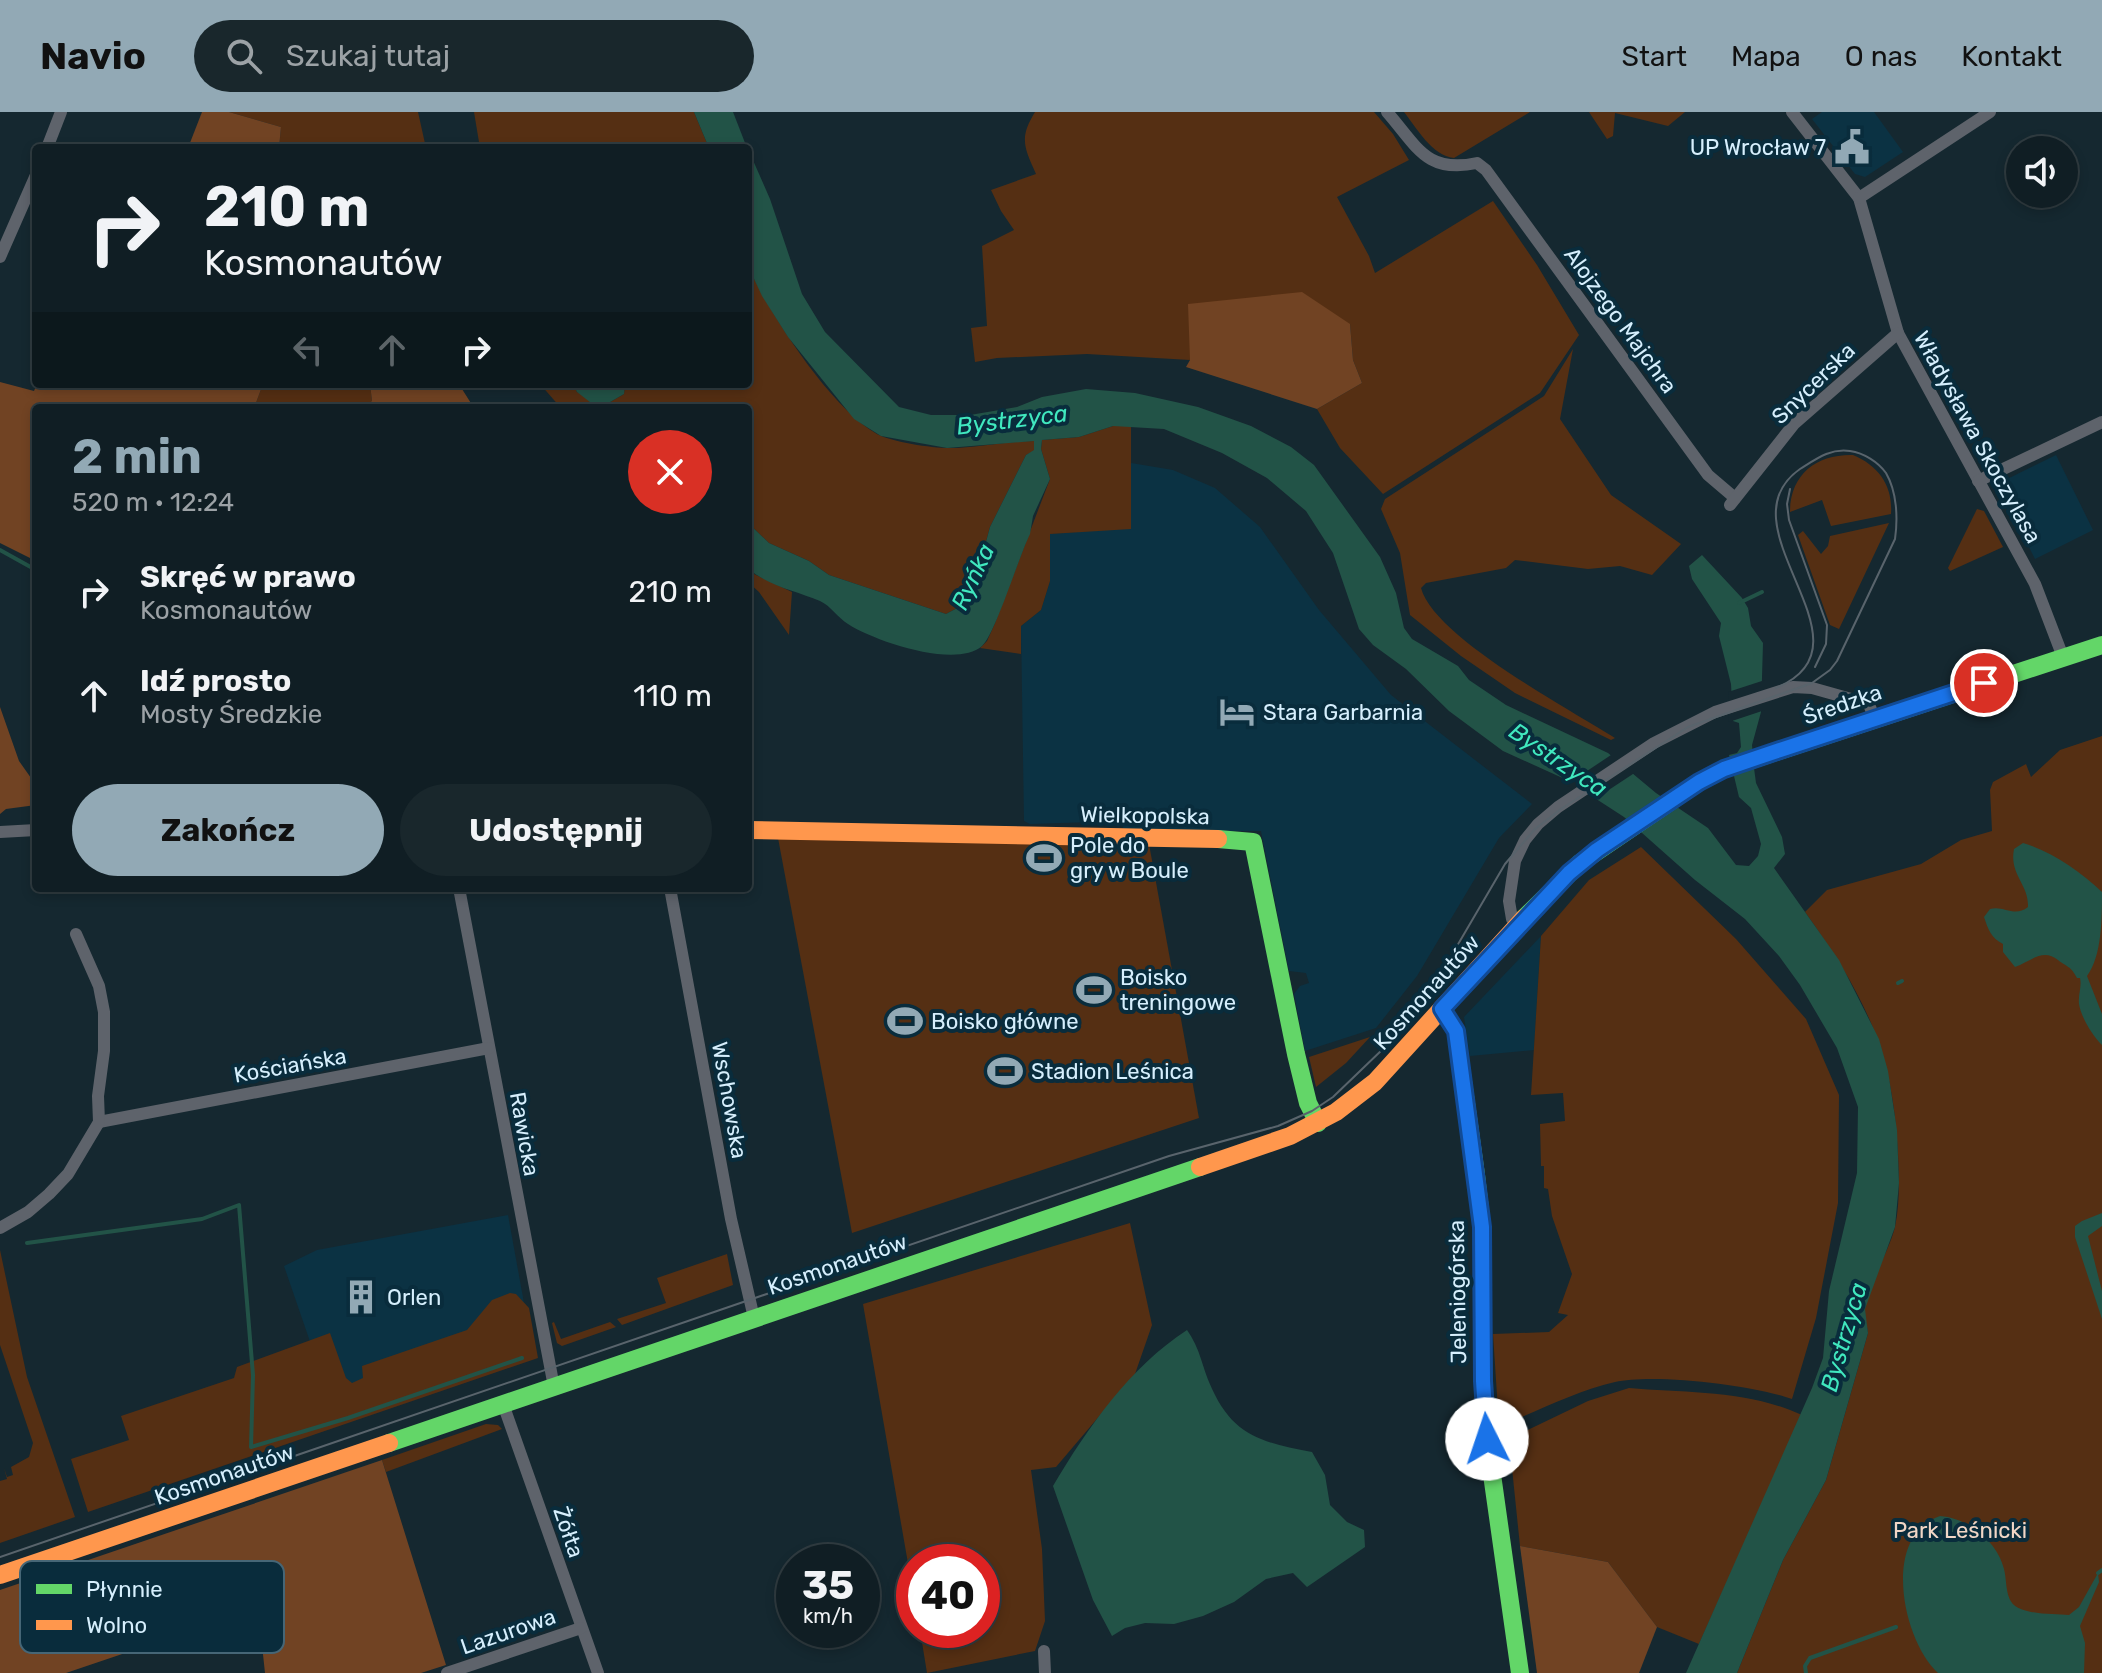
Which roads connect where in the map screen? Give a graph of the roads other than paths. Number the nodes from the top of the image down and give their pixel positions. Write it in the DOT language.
graph roads {
  1 [pos="61,112"];
  2 [pos="1387,112"];
  3 [pos="1792,112"];
  4 [pos="1990,112"];
  5 [pos="49,144"];
  6 [pos="32,184"];
  7 [pos="1859,198"];
  8 [pos="0,257"];
  9 [pos="1898,333"];
  10 [pos="2102,422"];
  11 [pos="1978,481"];
  12 [pos="1733,501"];
  13 [pos="2102,645"];
  14 [pos="2063,657"];
  15 [pos="1871,711"];
  16 [pos="1699,782"];
  17 [pos="32,830"];
  18 [pos="752,830"];
  19 [pos="0,832"];
  20 [pos="460,892"];
  21 [pos="671,892"];
  22 [pos="1518,925"];
  23 [pos="76,934"];
  24 [pos="1442,1009"];
  25 [pos="489,1048"];
  26 [pos="99,1122"];
  27 [pos="1318,1123"];
  28 [pos="0,1228"];
  29 [pos="754,1318"];
  30 [pos="554,1387"];
  31 [pos="503,1404"];
  32 [pos="41,1561"];
  33 [pos="20,1568"];
  34 [pos="0,1575"];
  35 [pos="581,1628"];
  36 [pos="1044,1651"];
  37 [pos="447,1673"];
  38 [pos="598,1673"];
  39 [pos="1045,1673"];
  40 [pos="1520,1673"];
  1 -- 5 [label="street"];
  2 -- 12 [label="street, Alojzego Majchra"];
  3 -- 7 [label="street, Władysława Skoczylasa"];
  4 -- 7 [label="street"];
  6 -- 8 [label="street"];
  7 -- 9 [label="street, Władysława Skoczylasa"];
  9 -- 11 [label="street, Władysława Skoczylasa"];
  9 -- 12 [label="street, Snycerska"];
  10 -- 11 [label="street"];
  11 -- 14 [label="street, Władysława Skoczylasa"];
  13 -- 14 [label="main road, Średzka"];
  14 -- 15 [label="main road, Średzka"];
  15 -- 16 [label="main road, Średzka"];
  15 -- 22 [label="street"];
  16 -- 22 [label="main road, Kosmonautów"];
  17 -- 19 [label="street"];
  18 -- 27 [label="main road, Wielkopolska"];
  20 -- 25 [label="street, Rawicka"];
  21 -- 29 [label="street, Wschowska"];
  22 -- 24 [label="main road, Kosmonautów"];
  23 -- 26 [label="street"];
  24 -- 27 [label="main road, Kosmonautów"];
  24 -- 40 [label="main road, Jeleniogórska"];
  25 -- 26 [label="street, Kościańska"];
  25 -- 30 [label="street, Rawicka"];
  26 -- 28 [label="street"];
  27 -- 29 [label="main road, Kosmonautów"];
  29 -- 30 [label="main road, Kosmonautów"];
  30 -- 31 [label="main road, Kosmonautów"];
  31 -- 32 [label="main road, Kosmonautów"];
  31 -- 35 [label="street, Żółta"];
  33 -- 34 [label="main road, Kosmonautów"];
  35 -- 37 [label="street, Lazurowa"];
  35 -- 38 [label="street, Żółta"];
  36 -- 39 [label="street"];
}
